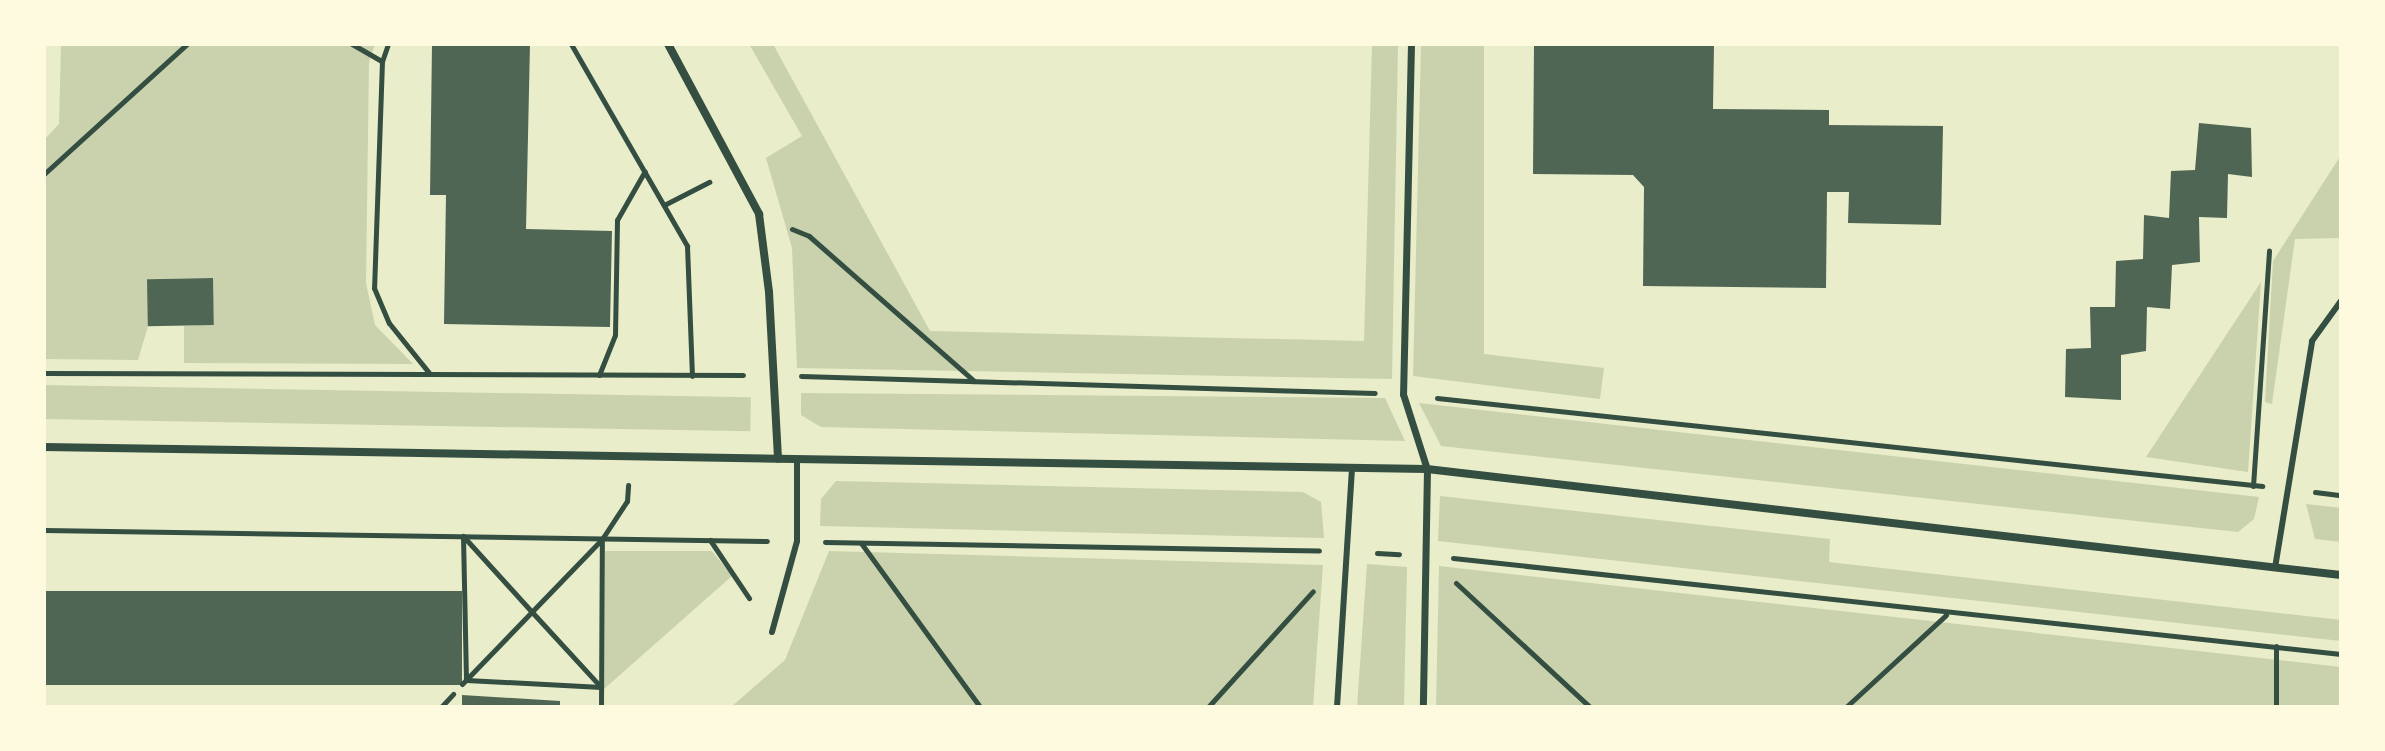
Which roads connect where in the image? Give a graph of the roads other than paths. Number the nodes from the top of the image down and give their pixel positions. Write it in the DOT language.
graph roads {
  1 [pos="668,44"];
  2 [pos="1411,44"];
  3 [pos="2341,301"];
  4 [pos="44,447"];
  5 [pos="778,459"];
  6 [pos="797,459"];
  7 [pos="1352,468"];
  8 [pos="1427,469"];
  9 [pos="2275,568"];
  10 [pos="2341,575"];
  11 [pos="772,632"];
  12 [pos="1337,707"];
  13 [pos="1423,707"];
  1 -- 5 [label="street"];
  2 -- 8 [label="street"];
  3 -- 9 [label="lane"];
  4 -- 5 [label="street"];
  5 -- 6 [label="street"];
  6 -- 7 [label="street"];
  6 -- 11 [label="lane"];
  7 -- 8 [label="street"];
  7 -- 12 [label="lane"];
  8 -- 9 [label="street"];
  8 -- 13 [label="street"];
  9 -- 10 [label="street"];
}
